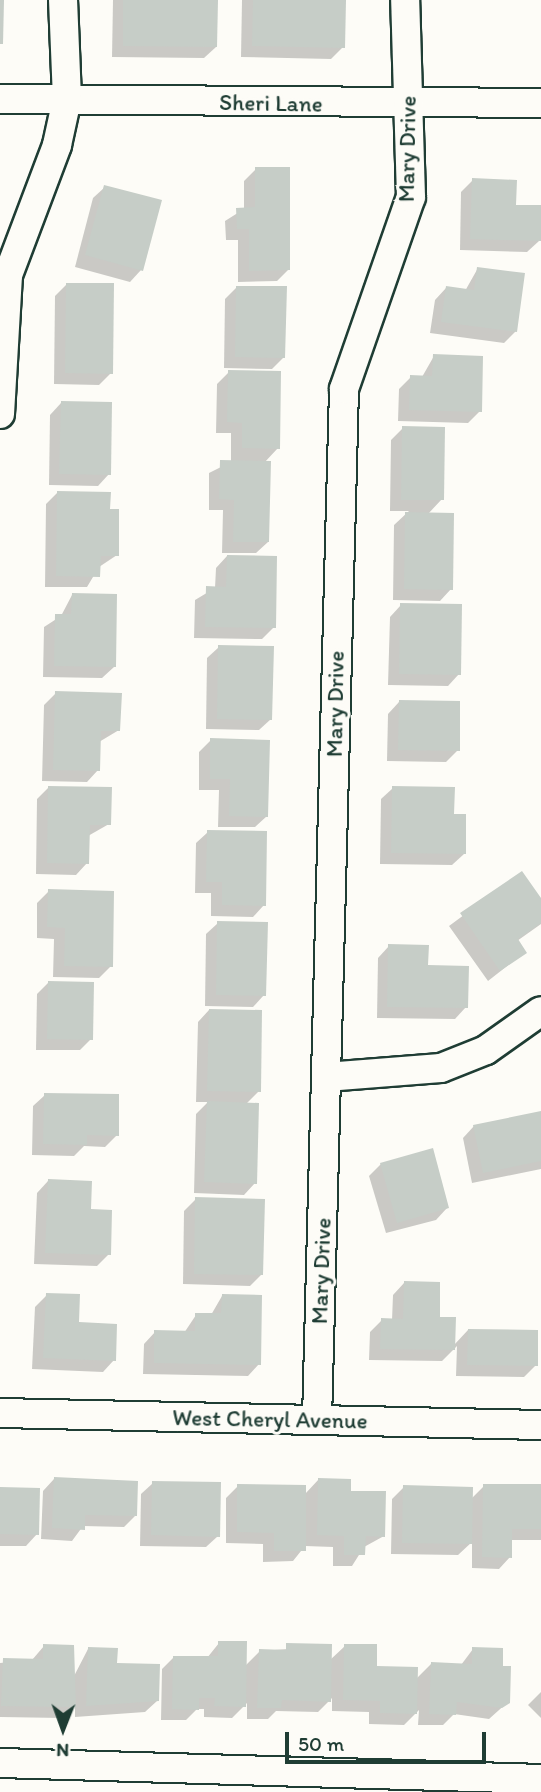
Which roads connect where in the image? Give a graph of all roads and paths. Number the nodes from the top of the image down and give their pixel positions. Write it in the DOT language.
graph roads {
  1 [pos="63,0"];
  2 [pos="405,0"];
  3 [pos="0,99"];
  4 [pos="67,99"];
  5 [pos="541,103"];
  6 [pos="410,105"];
  7 [pos="0,414"];
  8 [pos="541,1011"];
  9 [pos="326,1077"];
  10 [pos="0,1413"];
  11 [pos="317,1420"];
  12 [pos="541,1424"];
  13 [pos="0,1763"];
  14 [pos="541,1779"];
  15 [pos="330,1782"];
  1 -- 4 [label="street"];
  2 -- 6 [label="street, Mary Drive"];
  3 -- 4 [label="street, Sheri Lane"];
  4 -- 6 [label="street, Sheri Lane"];
  4 -- 7 [label="street"];
  5 -- 6 [label="street, Sheri Lane"];
  6 -- 9 [label="street, Mary Drive"];
  8 -- 9 [label="street"];
  9 -- 11 [label="street, Mary Drive"];
  10 -- 11 [label="street, West Cheryl Avenue"];
  11 -- 12 [label="street, West Cheryl Avenue"];
  13 -- 15 [label="street"];
  14 -- 15 [label="street"];
}
